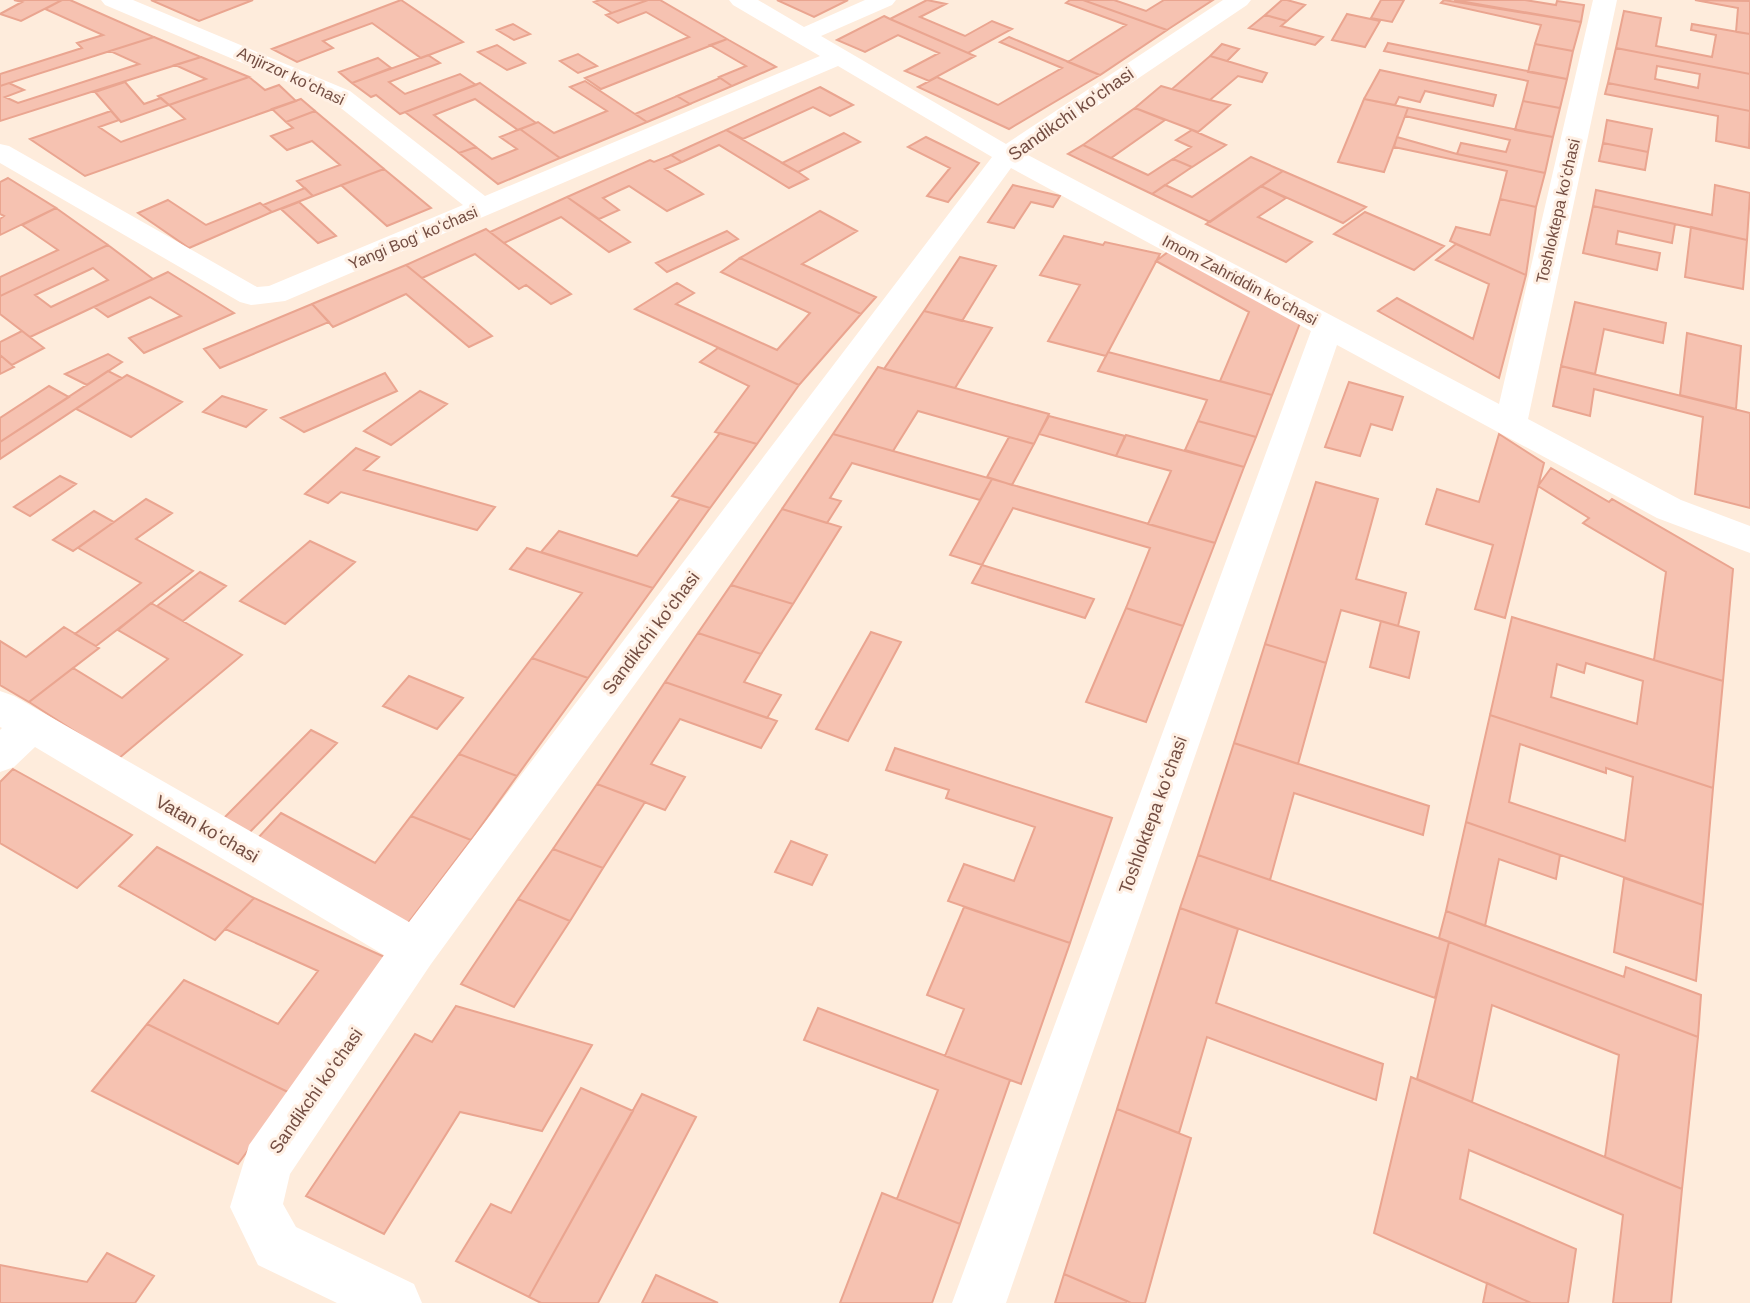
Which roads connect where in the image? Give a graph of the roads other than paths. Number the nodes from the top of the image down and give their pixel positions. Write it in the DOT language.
graph roads {
  1 [pos="113,0"];
  2 [pos="741,0"];
  3 [pos="884,0"];
  4 [pos="1239,0"];
  5 [pos="1605,0"];
  6 [pos="802,36"];
  7 [pos="839,57"];
  8 [pos="0,152"];
  9 [pos="1007,155"];
  10 [pos="483,208"];
  11 [pos="1328,327"];
  12 [pos="1511,422"];
  13 [pos="1750,540"];
  14 [pos="15,717"];
  15 [pos="0,755"];
  16 [pos="415,949"];
  17 [pos="395,1303"];
  18 [pos="979,1303"];
  1 -- 10 [label="street, Anjirzor koʻchasi"];
  2 -- 6 [label="street, Imom Zahriddin koʻchasi"];
  3 -- 6 [label="street"];
  4 -- 9 [label="street, Sandikchi koʻchasi"];
  5 -- 12 [label="street, Toshloktepa koʻchasi"];
  6 -- 7 [label="street, Imom Zahriddin koʻchasi"];
  7 -- 9 [label="street, Imom Zahriddin koʻchasi"];
  7 -- 10 [label="street, Yangi Bogʻ koʻchasi"];
  8 -- 10 [label="street, Yangi Bogʻ koʻchasi"];
  9 -- 11 [label="street, Imom Zahriddin koʻchasi"];
  9 -- 16 [label="street, Sandikchi koʻchasi"];
  11 -- 12 [label="street, Imom Zahriddin koʻchasi"];
  11 -- 18 [label="street, Toshloktepa koʻchasi"];
  12 -- 13 [label="street, Imom Zahriddin koʻchasi"];
  14 -- 15 [label="street"];
  14 -- 16 [label="street, Vatan koʻchasi"];
  16 -- 17 [label="street, Sandikchi koʻchasi"];
}
